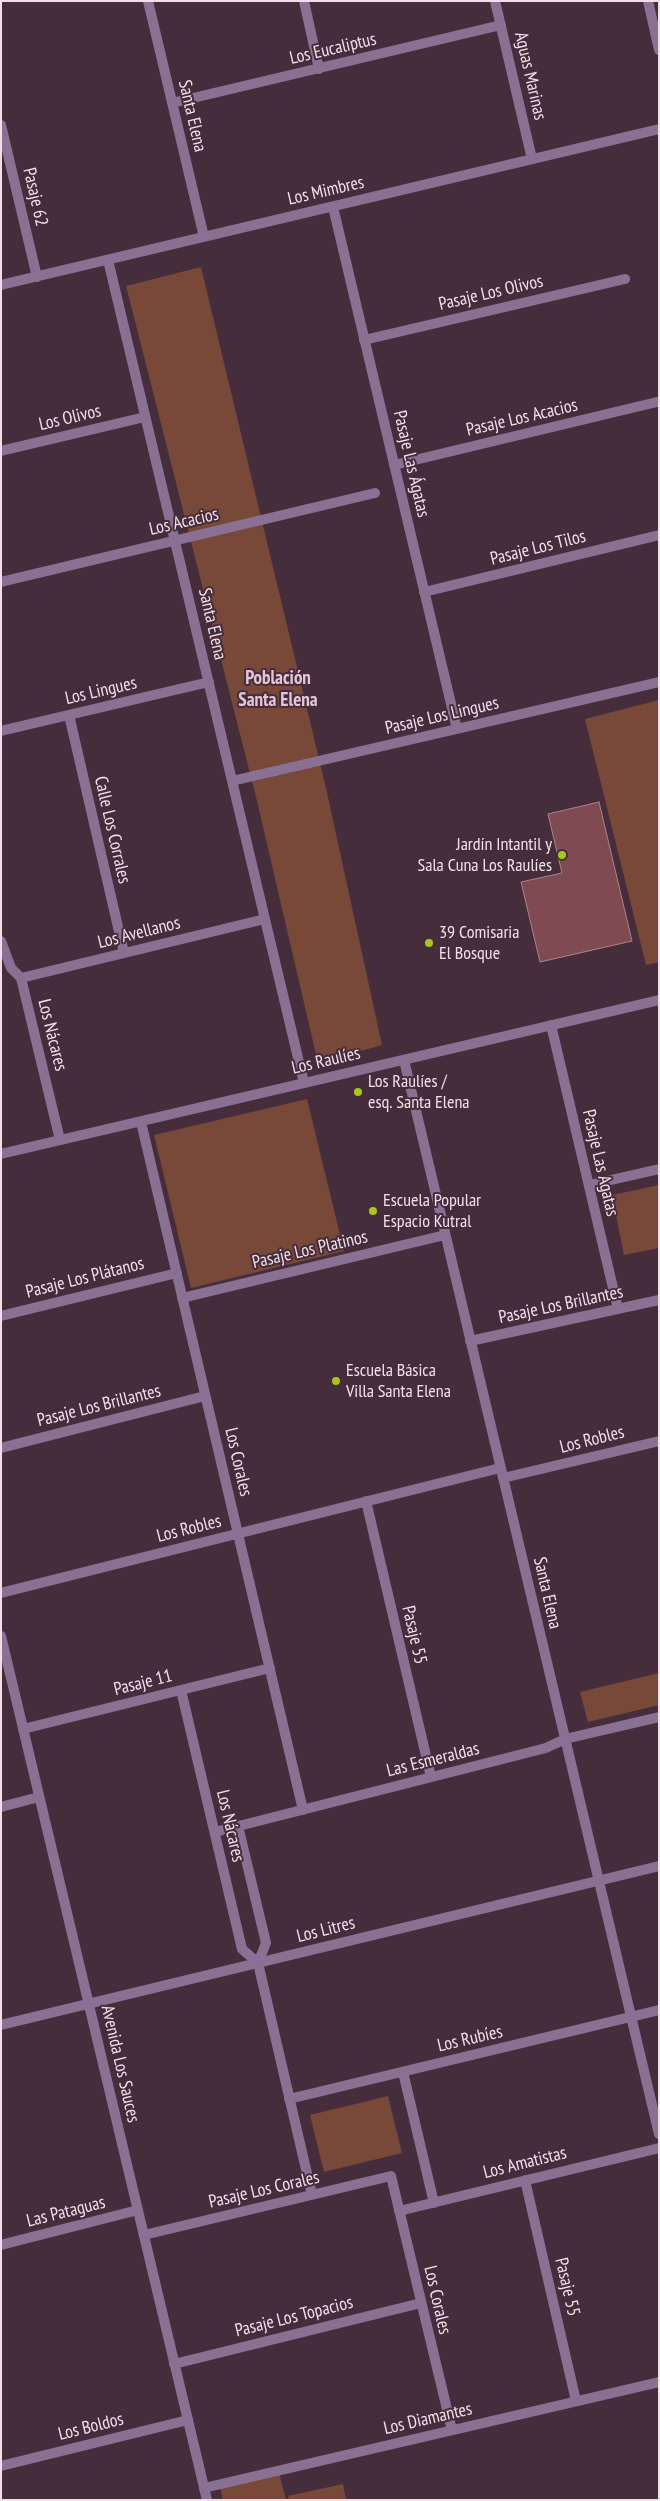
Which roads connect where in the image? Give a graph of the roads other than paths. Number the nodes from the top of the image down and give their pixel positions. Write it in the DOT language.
graph roads {
  1 [pos="148,1"];
  2 [pos="304,1"];
  3 [pos="495,1"];
  4 [pos="648,1"];
  5 [pos="501,26"];
  6 [pos="659,50"];
  7 [pos="320,68"];
  8 [pos="172,104"];
  9 [pos="1,125"];
  10 [pos="659,129"];
  11 [pos="532,159"];
  12 [pos="332,207"];
  13 [pos="204,237"];
  14 [pos="108,260"];
  15 [pos="36,277"];
  16 [pos="625,279"];
  17 [pos="1,286"];
  18 [pos="364,340"];
  19 [pos="657,402"];
  20 [pos="145,418"];
  21 [pos="1,451"];
  22 [pos="394,465"];
  23 [pos="374,493"];
  24 [pos="659,535"];
  25 [pos="175,542"];
  26 [pos="1,582"];
  27 [pos="424,592"];
  28 [pos="209,682"];
  29 [pos="659,682"];
  30 [pos="69,715"];
  31 [pos="457,729"];
  32 [pos="1,731"];
  33 [pos="232,781"];
  34 [pos="265,919"];
  35 [pos="1,941"];
  36 [pos="124,953"];
  37 [pos="21,978"];
  38 [pos="659,1000"];
  39 [pos="551,1025"];
  40 [pos="404,1060"];
  41 [pos="304,1083"];
  42 [pos="141,1122"];
  43 [pos="60,1140"];
  44 [pos="1,1154"];
  45 [pos="659,1169"];
  46 [pos="589,1185"];
  47 [pos="445,1235"];
  48 [pos="177,1273"];
  49 [pos="182,1298"];
  50 [pos="659,1300"];
  51 [pos="618,1309"];
  52 [pos="1,1316"];
  53 [pos="470,1341"];
  54 [pos="206,1396"];
  55 [pos="659,1441"];
  56 [pos="1,1448"];
  57 [pos="500,1468"];
  58 [pos="503,1478"];
  59 [pos="366,1501"];
  60 [pos="238,1534"];
  61 [pos="1,1593"];
  62 [pos="1,1636"];
  63 [pos="270,1668"];
  64 [pos="181,1690"];
  65 [pos="659,1717"];
  66 [pos="23,1729"];
  67 [pos="565,1739"];
  68 [pos="431,1777"];
  69 [pos="40,1797"];
  70 [pos="1,1807"];
  71 [pos="303,1810"];
  72 [pos="238,1826"];
  73 [pos="215,1832"];
  74 [pos="659,1866"];
  75 [pos="599,1880"];
  76 [pos="258,1963"];
  77 [pos="89,2003"];
  78 [pos="659,2010"];
  79 [pos="631,2017"];
  80 [pos="1,2025"];
  81 [pos="403,2072"];
  82 [pos="289,2099"];
  83 [pos="659,2134"];
  84 [pos="659,2148"];
  85 [pos="391,2176"];
  86 [pos="526,2180"];
  87 [pos="312,2195"];
  88 [pos="434,2202"];
  89 [pos="138,2210"];
  90 [pos="399,2211"];
  91 [pos="144,2235"];
  92 [pos="1,2245"];
  93 [pos="422,2303"];
  94 [pos="174,2364"];
  95 [pos="659,2382"];
  96 [pos="576,2401"];
  97 [pos="188,2420"];
  98 [pos="452,2430"];
  99 [pos="1,2466"];
  100 [pos="204,2488"];
  101 [pos="207,2500"];
  1 -- 8 [label="street, Santa Elena"];
  2 -- 7 [label="street"];
  3 -- 5 [label="street, Aguas Marinas"];
  4 -- 6 [label="street"];
  5 -- 7 [label="street, Los Eucaliptus"];
  5 -- 11 [label="street, Aguas Marinas"];
  7 -- 8 [label="street, Los Eucaliptus"];
  8 -- 13 [label="street, Santa Elena"];
  9 -- 15 [label="street, Pasaje 62"];
  10 -- 11 [label="street, Los Mimbres"];
  11 -- 12 [label="street, Los Mimbres"];
  12 -- 13 [label="street, Los Mimbres"];
  12 -- 18 [label="street, Pasaje Las Ágatas"];
  13 -- 14 [label="street, Los Mimbres"];
  14 -- 15 [label="street, Los Mimbres"];
  14 -- 20 [label="street, Santa Elena"];
  15 -- 17 [label="street, Los Mimbres"];
  16 -- 18 [label="street, Pasaje Los Olivos"];
  18 -- 22 [label="street, Pasaje Las Ágatas"];
  19 -- 22 [label="street, Pasaje Los Acacios"];
  20 -- 21 [label="street, Los Olivos"];
  20 -- 25 [label="street, Santa Elena"];
  22 -- 27 [label="street, Pasaje Las Ágatas"];
  23 -- 25 [label="street, Los Acacios"];
  24 -- 27 [label="street, Pasaje Los Tilos"];
  25 -- 26 [label="street, Los Acacios"];
  25 -- 28 [label="street, Santa Elena"];
  27 -- 31 [label="street, Pasaje Las Ágatas"];
  28 -- 30 [label="street, Los Lingues"];
  28 -- 33 [label="street, Santa Elena"];
  29 -- 31 [label="street, Pasaje Los Lingues"];
  30 -- 32 [label="street, Los Lingues"];
  30 -- 36 [label="street, Calle Los Corrales"];
  31 -- 33 [label="street, Pasaje Los Lingues"];
  33 -- 34 [label="street, Santa Elena"];
  34 -- 36 [label="street, Los Avellanos"];
  34 -- 41 [label="street, Santa Elena"];
  35 -- 37 [label="street, Los Nácares"];
  36 -- 37 [label="street, Los Avellanos"];
  37 -- 43 [label="street, Los Nácares"];
  38 -- 39 [label="street, Los Raulíes"];
  39 -- 40 [label="street, Los Raulíes"];
  39 -- 46 [label="street, Pasaje Las Agatas"];
  40 -- 41 [label="street, Los Raulíes"];
  40 -- 47 [label="street, Santa Elena"];
  41 -- 42 [label="street, Los Raulíes"];
  42 -- 43 [label="street, Los Raulíes"];
  42 -- 48 [label="street, Los Corales"];
  43 -- 44 [label="street, Los Raulíes"];
  45 -- 46 [label="street"];
  46 -- 51 [label="street, Pasaje Las Agatas"];
  47 -- 49 [label="street, Pasaje Los Platinos"];
  47 -- 53 [label="street, Santa Elena"];
  48 -- 49 [label="street, Los Corales"];
  48 -- 52 [label="street, Pasaje Los Plátanos"];
  49 -- 54 [label="street, Los Corales"];
  50 -- 51 [label="street, Pasaje Los Brillantes"];
  51 -- 53 [label="street, Pasaje Los Brillantes"];
  53 -- 57 [label="street, Santa Elena"];
  54 -- 56 [label="street, Pasaje Los Brillantes"];
  54 -- 60 [label="street, Los Corales"];
  55 -- 58 [label="street, Los Robles"];
  57 -- 58 [label="street, Santa Elena"];
  57 -- 59 [label="street, Los Robles"];
  58 -- 67 [label="street, Santa Elena"];
  59 -- 60 [label="street, Los Robles"];
  59 -- 68 [label="street, Pasaje 55"];
  60 -- 61 [label="street, Los Robles"];
  60 -- 63 [label="street, Los Corales"];
  62 -- 66 [label="street, Avenida Los Sauces"];
  63 -- 64 [label="street, Pasaje 11"];
  63 -- 71 [label="street, Los Corales"];
  64 -- 66 [label="street, Pasaje 11"];
  64 -- 73 [label="street, Los Nácares"];
  65 -- 67 [label="street, Las Esmeraldas"];
  66 -- 69 [label="street, Avenida Los Sauces"];
  67 -- 68 [label="street, Las Esmeraldas"];
  67 -- 75 [label="street, Santa Elena"];
  68 -- 71 [label="street, Las Esmeraldas"];
  69 -- 70 [label="street"];
  69 -- 77 [label="street, Avenida Los Sauces"];
  71 -- 72 [label="street, Las Esmeraldas"];
  72 -- 73 [label="street, Las Esmeraldas"];
  72 -- 76 [label="street, Los Nácares"];
  73 -- 76 [label="street, Los Nácares"];
  74 -- 75 [label="street, Los Litres"];
  75 -- 76 [label="street, Los Litres"];
  75 -- 79 [label="street, Santa Elena"];
  76 -- 77 [label="street, Los Litres"];
  76 -- 82 [label="street, Los Nácares"];
  77 -- 80 [label="street, Los Litres"];
  77 -- 89 [label="street, Avenida Los Sauces"];
  78 -- 79 [label="street, Los Rubíes"];
  79 -- 81 [label="street, Los Rubíes"];
  79 -- 83 [label="street, Santa Elena"];
  81 -- 82 [label="street, Los Rubíes"];
  81 -- 88 [label="street"];
  82 -- 87 [label="street, Los Nácares"];
  84 -- 86 [label="street, Los Amatistas"];
  85 -- 87 [label="street, Pasaje Los Corales"];
  85 -- 90 [label="street, Los Corales"];
  86 -- 88 [label="street, Los Amatistas"];
  86 -- 96 [label="street, Pasaje 55"];
  87 -- 91 [label="street, Pasaje Los Corales"];
  88 -- 90 [label="street, Los Amatistas"];
  89 -- 91 [label="street, Avenida Los Sauces"];
  89 -- 92 [label="street, Las Pataguas"];
  90 -- 93 [label="street, Los Corales"];
  91 -- 94 [label="street, Avenida Los Sauces"];
  93 -- 94 [label="street, Pasaje Los Topacios"];
  93 -- 98 [label="street, Los Corales"];
  94 -- 97 [label="street, Avenida Los Sauces"];
  95 -- 96 [label="street, Los Diamantes"];
  96 -- 98 [label="street, Los Diamantes"];
  97 -- 99 [label="street, Los Boldos"];
  97 -- 100 [label="street, Avenida Los Sauces"];
  98 -- 100 [label="street, Los Diamantes"];
  100 -- 101 [label="street, Avenida Los Sauces"];
}
